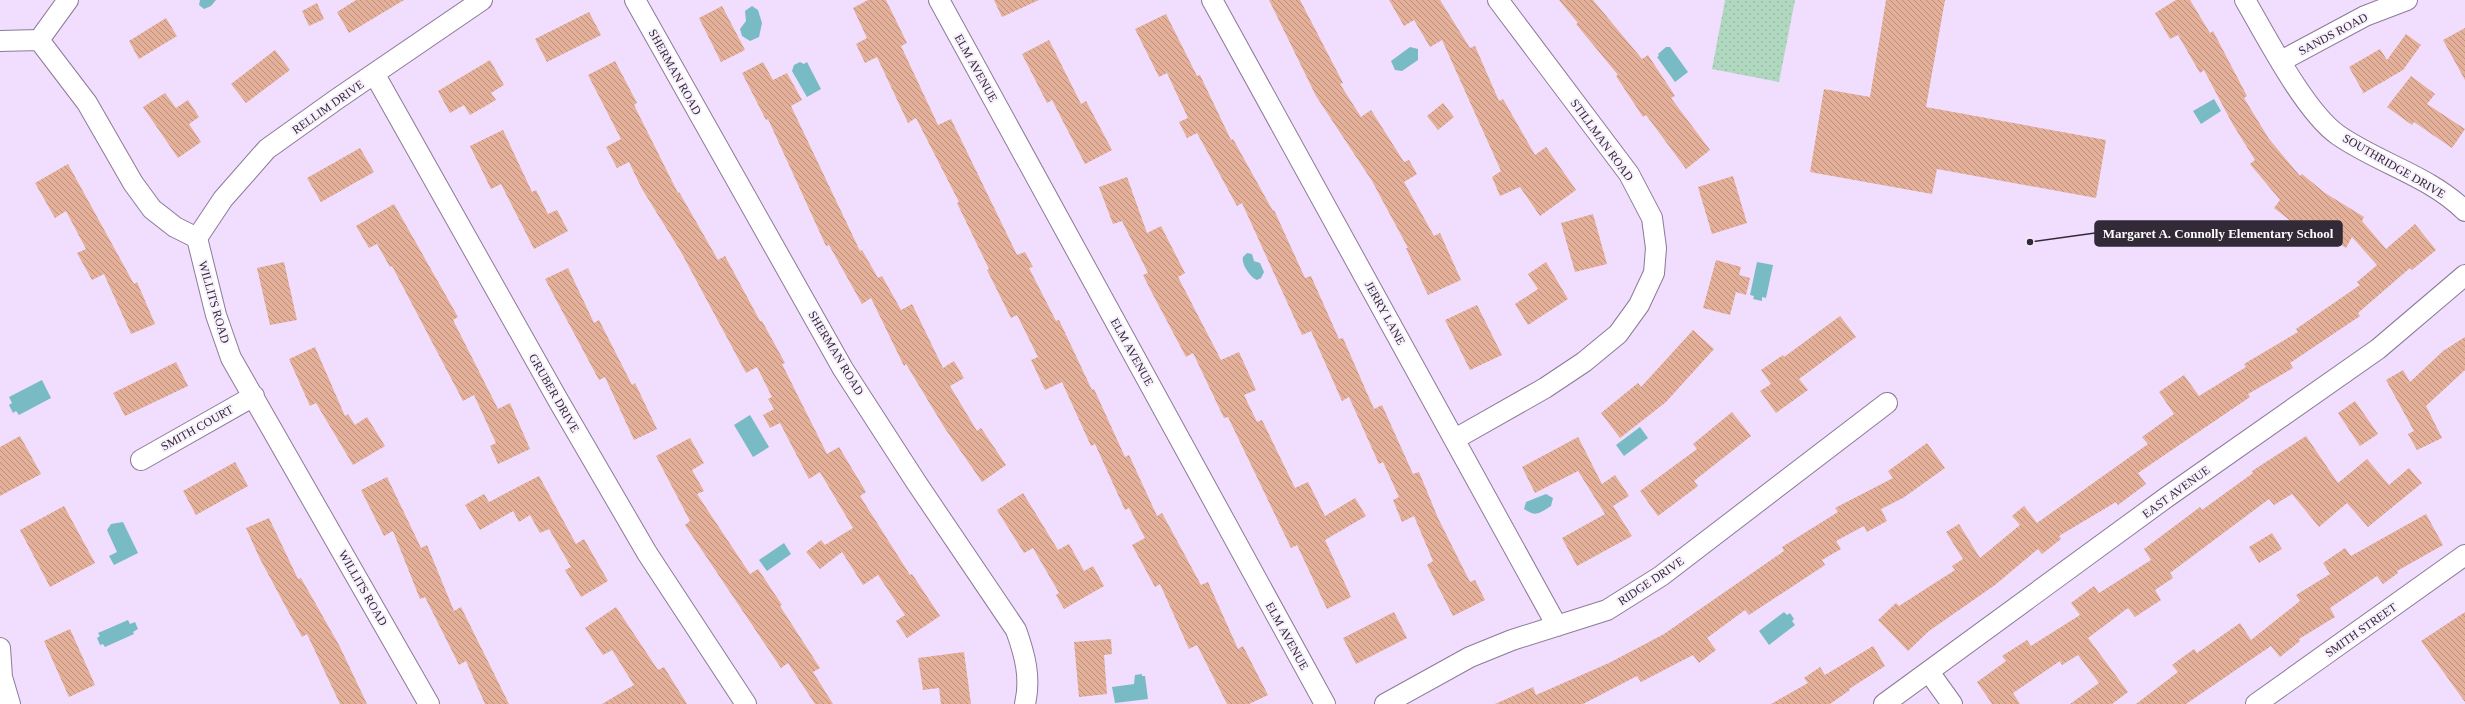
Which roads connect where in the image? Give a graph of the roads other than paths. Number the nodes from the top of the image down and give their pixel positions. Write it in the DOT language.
graph roads {
  1 [pos="68,0"];
  2 [pos="482,0"];
  3 [pos="635,0"];
  4 [pos="939,0"];
  5 [pos="1212,0"];
  6 [pos="1498,0"];
  7 [pos="2245,0"];
  8 [pos="2407,0"];
  9 [pos="39,40"];
  10 [pos="0,41"];
  11 [pos="2281,61"];
  12 [pos="375,75"];
  13 [pos="2465,212"];
  14 [pos="196,238"];
  15 [pos="2465,275"];
  16 [pos="254,396"];
  17 [pos="1888,403"];
  18 [pos="1455,439"];
  19 [pos="141,460"];
  20 [pos="2465,556"];
  21 [pos="1557,626"];
  22 [pos="0,648"];
  23 [pos="1929,672"];
  24 [pos="10,704"];
  25 [pos="429,704"];
  26 [pos="746,704"];
  27 [pos="1025,704"];
  28 [pos="1324,704"];
  29 [pos="1385,704"];
  30 [pos="1884,704"];
  31 [pos="1952,704"];
  32 [pos="2256,704"];
  1 -- 9 [label="street"];
  2 -- 12 [label="street, RELLIM DRIVE"];
  3 -- 27 [label="street, SHERMAN ROAD"];
  4 -- 28 [label="street, ELM AVENUE"];
  5 -- 18 [label="street, JERRY LANE"];
  6 -- 18 [label="street, STILLMAN ROAD"];
  7 -- 11 [label="street, SOUTHRIDGE DRIVE"];
  8 -- 11 [label="street, SANDS ROAD"];
  9 -- 10 [label="street"];
  9 -- 14 [label="street"];
  11 -- 13 [label="street, SOUTHRIDGE DRIVE"];
  12 -- 14 [label="street, RELLIM DRIVE"];
  12 -- 26 [label="street, GRUBER DRIVE"];
  14 -- 16 [label="street, WILLITS ROAD"];
  15 -- 23 [label="street, EAST AVENUE"];
  16 -- 19 [label="street, SMITH COURT"];
  16 -- 25 [label="street, WILLITS ROAD"];
  17 -- 21 [label="street, RIDGE DRIVE"];
  18 -- 21 [label="street, JERRY LANE"];
  20 -- 32 [label="street, SMITH STREET"];
  21 -- 29 [label="street, RIDGE DRIVE"];
  22 -- 24 [label="street"];
  23 -- 30 [label="street, EAST AVENUE"];
  23 -- 31 [label="street"];
}
